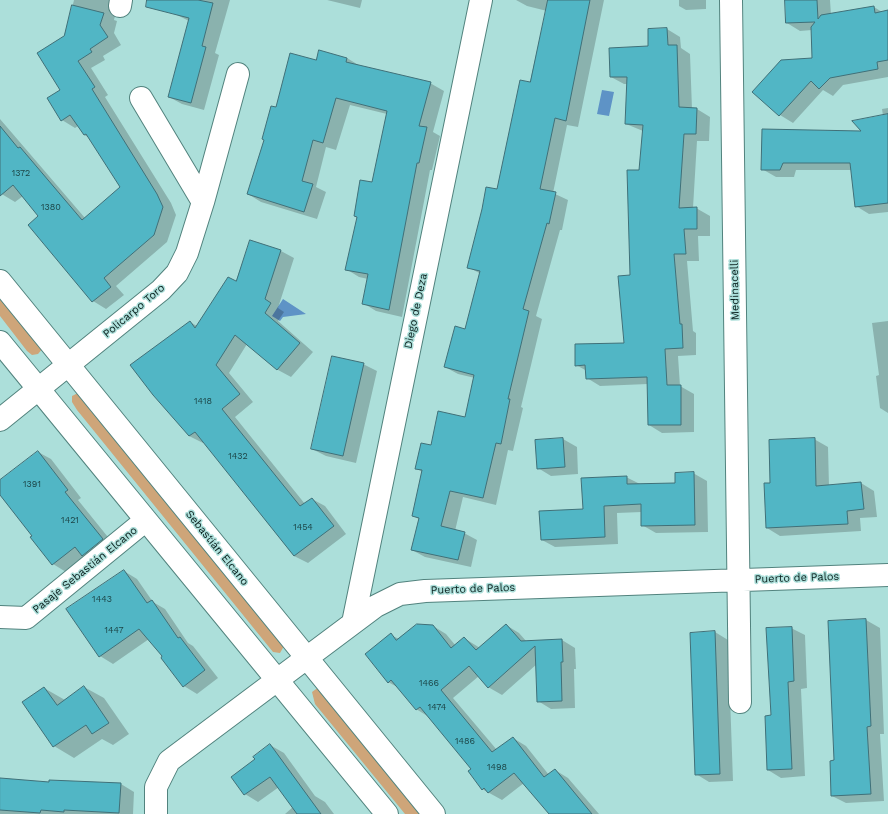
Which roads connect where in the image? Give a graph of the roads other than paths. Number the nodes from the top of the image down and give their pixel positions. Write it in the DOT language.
graph roads {
  1 [pos="481,0"];
  2 [pos="731,0"];
  3 [pos="238,74"];
  4 [pos="142,98"];
  5 [pos="203,202"];
  6 [pos="0,281"];
  7 [pos="0,342"];
  8 [pos="68,366"];
  9 [pos="38,390"];
  10 [pos="0,420"];
  11 [pos="146,520"];
  12 [pos="888,575"];
  13 [pos="738,579"];
  14 [pos="0,616"];
  15 [pos="353,623"];
  16 [pos="307,657"];
  17 [pos="278,679"];
  18 [pos="740,702"];
  19 [pos="156,814"];
  20 [pos="387,814"];
  21 [pos="434,814"];
  1 -- 15 [label="street, Diego de Deza"];
  2 -- 13 [label="street, Medinacelli"];
  3 -- 5 [label="street, Policarpo Toro"];
  4 -- 5 [label="street"];
  5 -- 8 [label="street, Policarpo Toro"];
  6 -- 8 [label="street, Sebastián Elcano"];
  7 -- 9 [label="street"];
  8 -- 9 [label="street, Policarpo Toro"];
  8 -- 16 [label="street, Sebastián Elcano"];
  9 -- 10 [label="street, Policarpo Toro"];
  9 -- 11 [label="street"];
  11 -- 14 [label="street, Pasaje Sebastián Elcano"];
  11 -- 17 [label="street"];
  12 -- 13 [label="street, Puerto de Palos"];
  13 -- 15 [label="street, Puerto de Palos"];
  13 -- 18 [label="street, Medinacelli"];
  15 -- 16 [label="street, Puerto de Palos"];
  16 -- 17 [label="street, Puerto de Palos"];
  16 -- 21 [label="street, Sebastián Elcano"];
  17 -- 19 [label="street, Puerto de Palos"];
  17 -- 20 [label="street"];
}
